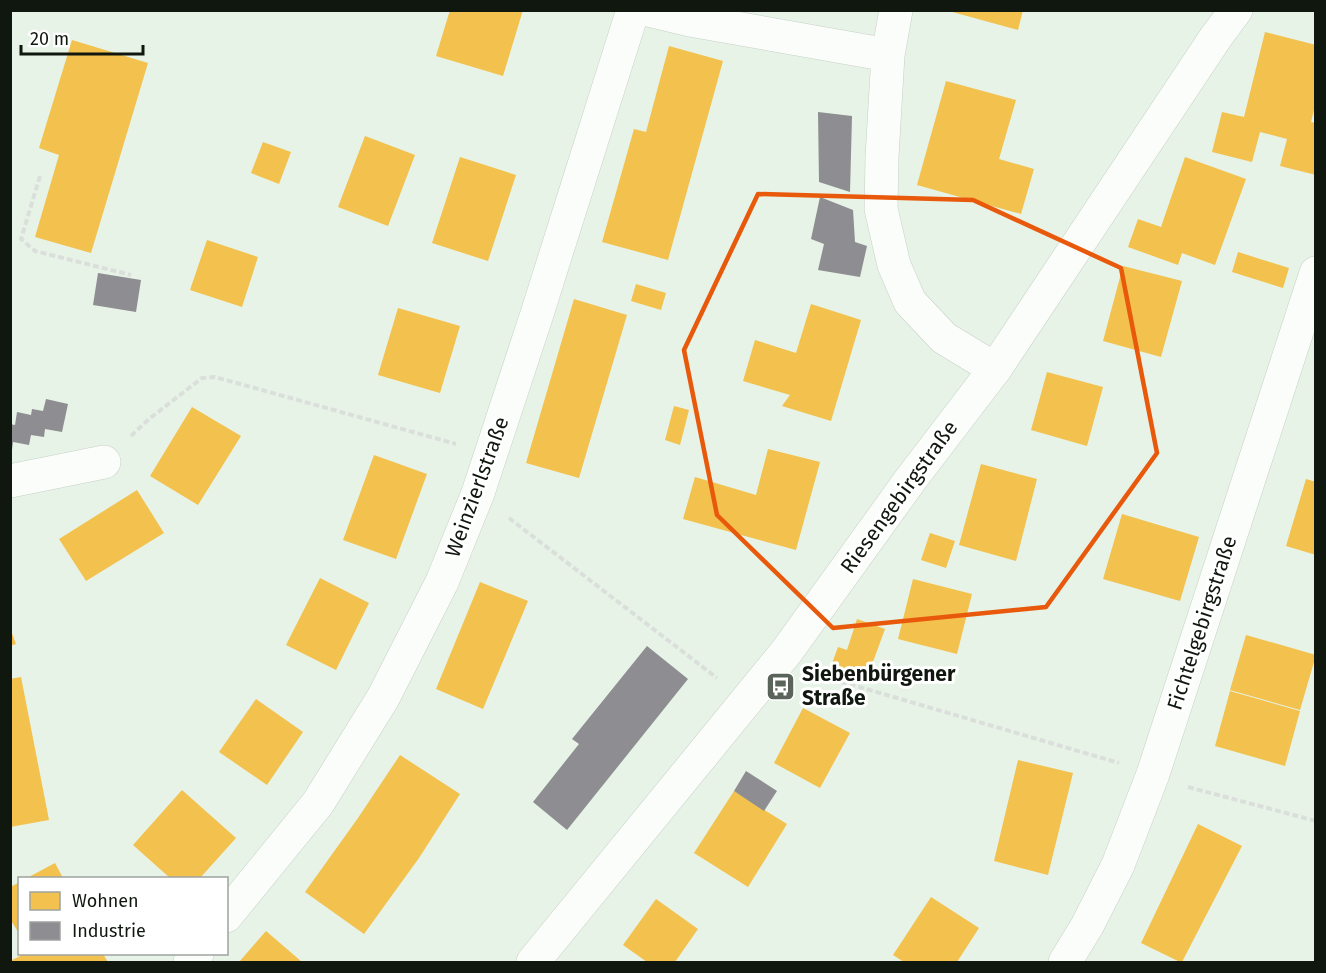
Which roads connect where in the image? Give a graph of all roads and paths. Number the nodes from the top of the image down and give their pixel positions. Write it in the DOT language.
graph roads {
  1 [pos="633,10"];
  2 [pos="648,10"];
  3 [pos="896,10"];
  4 [pos="1236,10"];
  5 [pos="888,56"];
  6 [pos="40,176"];
  7 [pos="1316,273"];
  8 [pos="131,275"];
  9 [pos="995,369"];
  10 [pos="491,453"];
  11 [pos="104,462"];
  12 [pos="10,481"];
  13 [pos="478,493"];
  14 [pos="777,663"];
  15 [pos="748,701"];
  16 [pos="1152,774"];
  17 [pos="1316,820"];
  18 [pos="228,914"];
  19 [pos="533,963"];
  20 [pos="1065,963"];
  1 -- 10 [label="street, Weinzierlstraße"];
  2 -- 5 [label="street"];
  3 -- 5 [label="street"];
  4 -- 9 [label="street, Riesengebirgstraße"];
  5 -- 9 [label="street"];
  6 -- 8 [label="path"];
  7 -- 16 [label="street, Fichtelgebirgstraße"];
  9 -- 14 [label="street, Riesengebirgstraße"];
  10 -- 11 [label="path"];
  10 -- 13 [label="street, Weinzierlstraße"];
  11 -- 12 [label="street"];
  13 -- 15 [label="path"];
  13 -- 18 [label="street, Weinzierlstraße"];
  14 -- 15 [label="street, Riesengebirgstraße"];
  14 -- 16 [label="path"];
  15 -- 19 [label="street, Riesengebirgstraße"];
  16 -- 17 [label="path"];
  16 -- 20 [label="street, Fichtelgebirgstraße"];
}
